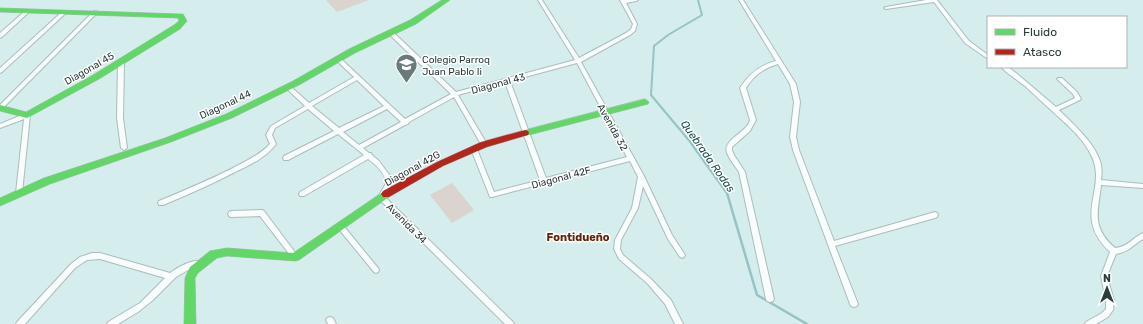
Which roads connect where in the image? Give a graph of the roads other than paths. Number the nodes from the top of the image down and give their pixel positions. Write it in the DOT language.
graph roads {
  1 [pos="447,0"];
  2 [pos="540,0"];
  3 [pos="636,0"];
  4 [pos="741,0"];
  5 [pos="935,0"];
  6 [pos="623,1"];
  7 [pos="886,8"];
  8 [pos="0,10"];
  9 [pos="27,12"];
  10 [pos="65,12"];
  11 [pos="96,12"];
  12 [pos="391,33"];
  13 [pos="0,36"];
  14 [pos="987,56"];
  15 [pos="338,59"];
  16 [pos="578,61"];
  17 [pos="121,62"];
  18 [pos="778,62"];
  19 [pos="1005,68"];
  20 [pos="0,71"];
  21 [pos="358,77"];
  22 [pos="1060,79"];
  23 [pos="507,81"];
  24 [pos="288,87"];
  25 [pos="456,94"];
  26 [pos="645,102"];
  27 [pos="308,106"];
  28 [pos="388,106"];
  29 [pos="0,108"];
  30 [pos="1054,110"];
  31 [pos="606,113"];
  32 [pos="27,115"];
  33 [pos="406,123"];
  34 [pos="0,126"];
  35 [pos="338,130"];
  36 [pos="526,132"];
  37 [pos="484,144"];
  38 [pos="360,147"];
  39 [pos="124,148"];
  40 [pos="474,149"];
  41 [pos="369,155"];
  42 [pos="286,158"];
  43 [pos="631,158"];
  44 [pos="642,176"];
  45 [pos="544,181"];
  46 [pos="1099,182"];
  47 [pos="1143,186"];
  48 [pos="19,193"];
  49 [pos="302,194"];
  50 [pos="381,197"];
  51 [pos="0,202"];
  52 [pos="161,203"];
  53 [pos="231,214"];
  54 [pos="935,215"];
  55 [pos="340,226"];
  56 [pos="1143,236"];
  57 [pos="832,244"];
  58 [pos="1114,252"];
  59 [pos="682,255"];
  60 [pos="295,257"];
  61 [pos="202,262"];
  62 [pos="376,270"];
  63 [pos="169,276"];
  64 [pos="770,299"];
  65 [pos="854,304"];
  66 [pos="20,324"];
  67 [pos="110,324"];
  68 [pos="190,324"];
  69 [pos="510,324"];
  70 [pos="679,324"];
  71 [pos="1089,324"];
  1 -- 12 [label="street, Diagonal 44"];
  2 -- 16 [label="street, Avenida 32"];
  3 -- 6 [label="street"];
  4 -- 18 [label="street"];
  5 -- 7 [label="street"];
  5 -- 14 [label="street"];
  6 -- 16 [label="street, Diagonal 43"];
  8 -- 9 [label="street"];
  9 -- 10 [label="street"];
  9 -- 13 [label="street"];
  10 -- 11 [label="street"];
  10 -- 20 [label="street"];
  11 -- 17 [label="street, Diagonal 45"];
  11 -- 29 [label="street"];
  12 -- 15 [label="street, Diagonal 44"];
  12 -- 25 [label="street"];
  15 -- 21 [label="street"];
  15 -- 24 [label="street, Diagonal 44"];
  16 -- 23 [label="street, Diagonal 43"];
  16 -- 31 [label="street, Avenida 32"];
  17 -- 32 [label="street, Diagonal 45"];
  17 -- 39 [label="street"];
  18 -- 57 [label="street"];
  18 -- 64 [label="street"];
  19 -- 30 [label="street"];
  21 -- 27 [label="street"];
  21 -- 28 [label="street"];
  22 -- 30 [label="street"];
  23 -- 25 [label="street, Diagonal 43"];
  23 -- 36 [label="street"];
  24 -- 27 [label="street, Avenida 34"];
  24 -- 48 [label="street, Diagonal 44"];
  25 -- 33 [label="street, Diagonal 43"];
  25 -- 37 [label="street"];
  26 -- 31 [label="street, Diagonal 42G"];
  27 -- 35 [label="street, Avenida 34"];
  27 -- 52 [label="street"];
  28 -- 33 [label="street"];
  28 -- 35 [label="street"];
  29 -- 32 [label="street"];
  30 -- 46 [label="street"];
  31 -- 36 [label="street, Diagonal 42G"];
  31 -- 43 [label="street, Avenida 32"];
  32 -- 34 [label="street"];
  32 -- 48 [label="street"];
  33 -- 38 [label="street, Diagonal 43"];
  35 -- 38 [label="street, Avenida 34"];
  35 -- 42 [label="street"];
  36 -- 37 [label="street, Diagonal 42G"];
  36 -- 45 [label="street"];
  37 -- 40 [label="street, Diagonal 42G"];
  38 -- 41 [label="street, Avenida 34"];
  40 -- 45 [label="street, Diagonal 42F"];
  40 -- 50 [label="street, Diagonal 42G"];
  41 -- 49 [label="street"];
  41 -- 50 [label="street, Avenida 34"];
  43 -- 44 [label="street, Avenida 32"];
  43 -- 45 [label="street, Diagonal 42F"];
  44 -- 59 [label="street, Avenida 32"];
  44 -- 70 [label="street"];
  46 -- 47 [label="street"];
  46 -- 58 [label="street"];
  48 -- 51 [label="street, Diagonal 44"];
  50 -- 55 [label="street, Diagonal 42G"];
  50 -- 69 [label="street, Avenida 34"];
  53 -- 60 [label="street"];
  54 -- 57 [label="street"];
  55 -- 60 [label="street, Diagonal 42G"];
  55 -- 62 [label="street"];
  56 -- 58 [label="street"];
  57 -- 65 [label="street"];
  58 -- 71 [label="street"];
  60 -- 61 [label="street"];
  61 -- 63 [label="street"];
  61 -- 68 [label="street"];
  63 -- 66 [label="street"];
  63 -- 67 [label="street"];
}
